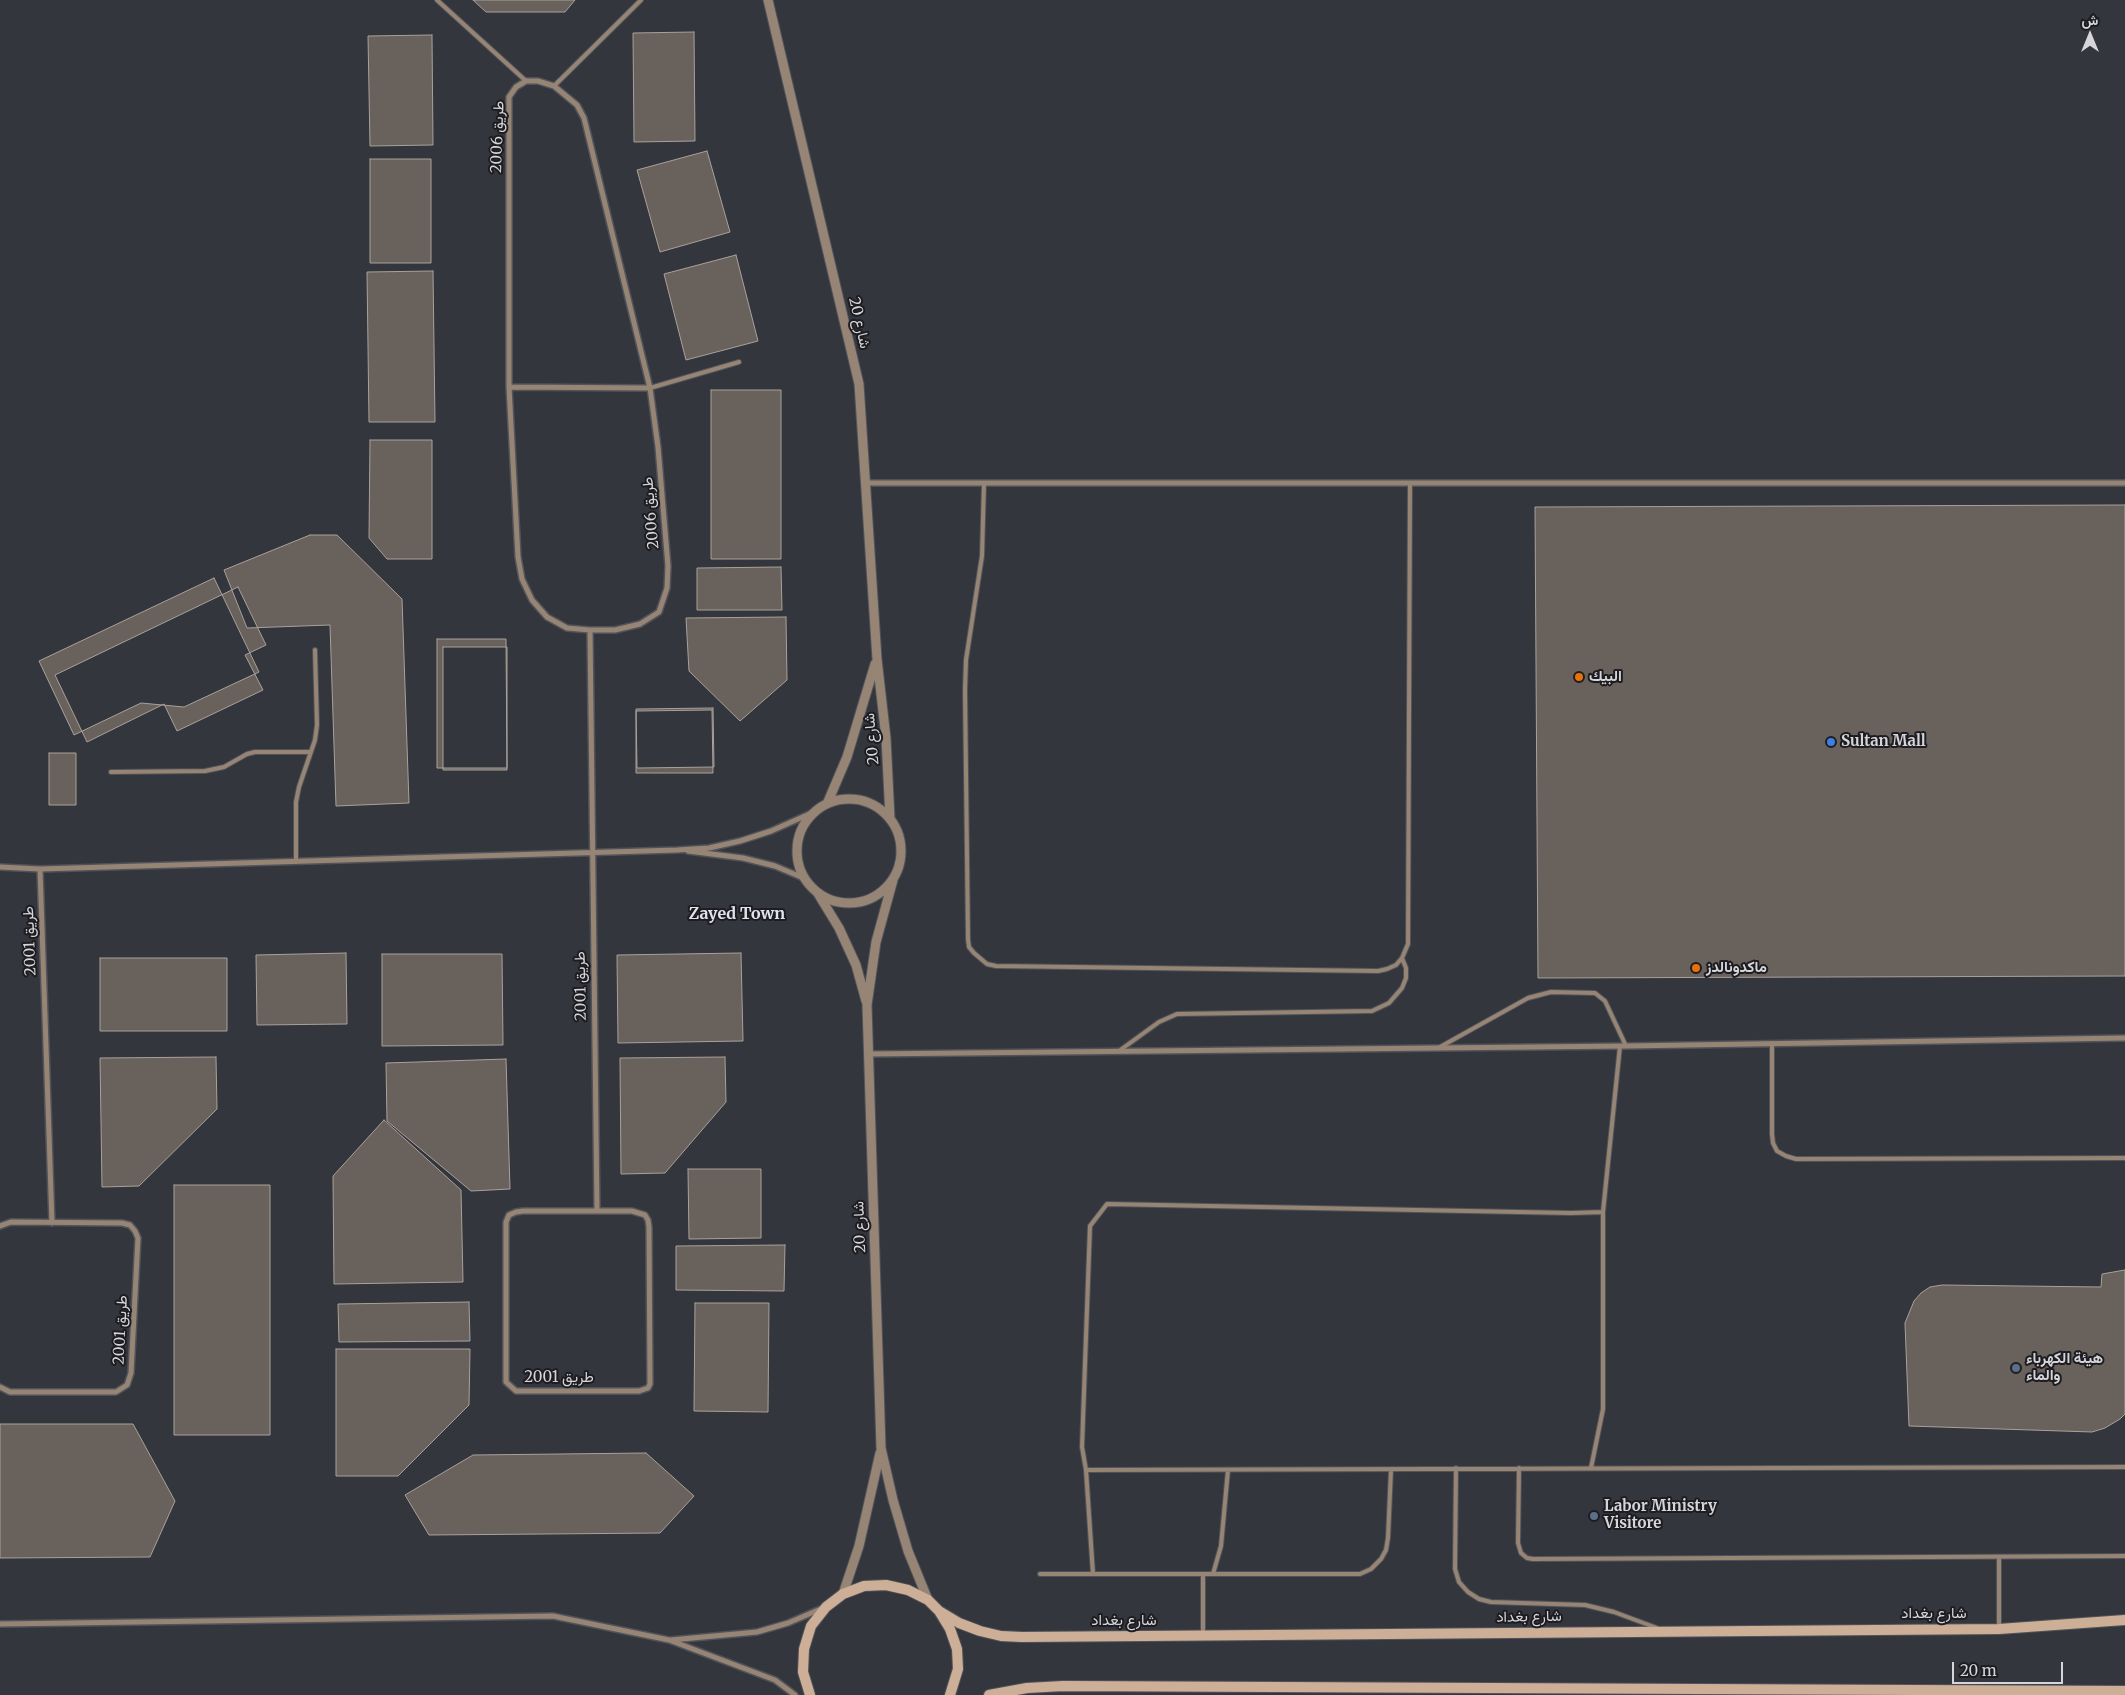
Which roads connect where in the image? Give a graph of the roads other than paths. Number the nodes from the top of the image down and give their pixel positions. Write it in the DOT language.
graph roads {
  1 [pos="437,0"];
  2 [pos="642,0"];
  3 [pos="768,0"];
  4 [pos="526,81"];
  5 [pos="554,86"];
  6 [pos="739,362"];
  7 [pos="510,387"];
  8 [pos="650,388"];
  9 [pos="867,483"];
  10 [pos="984,483"];
  11 [pos="1410,483"];
  12 [pos="2125,483"];
  13 [pos="590,630"];
  14 [pos="315,650"];
  15 [pos="877,659"];
  16 [pos="311,752"];
  17 [pos="111,772"];
  18 [pos="827,804"];
  19 [pos="814,812"];
  20 [pos="890,818"];
  21 [pos="678,850"];
  22 [pos="592,852"];
  23 [pos="296,862"];
  24 [pos="0,867"];
  25 [pos="40,869"];
  26 [pos="806,879"];
  27 [pos="893,880"];
  28 [pos="817,892"];
  29 [pos="1402,958"];
  30 [pos="867,1005"];
  31 [pos="2125,1038"];
  32 [pos="1772,1043"];
  33 [pos="1623,1046"];
  34 [pos="1440,1047"];
  35 [pos="1120,1051"];
  36 [pos="868,1054"];
  37 [pos="2125,1158"];
  38 [pos="597,1210"];
  39 [pos="1602,1212"];
  40 [pos="52,1223"];
  41 [pos="0,1226"];
  42 [pos="0,1387"];
  43 [pos="881,1448"];
  44 [pos="2125,1467"];
  45 [pos="1456,1468"];
  46 [pos="1519,1468"];
  47 [pos="1592,1468"];
  48 [pos="1086,1470"];
  49 [pos="1228,1470"];
  50 [pos="1391,1470"];
  51 [pos="2125,1556"];
  52 [pos="1998,1558"];
  53 [pos="1040,1574"];
  54 [pos="1093,1574"];
  55 [pos="1203,1574"];
  56 [pos="1213,1574"];
  57 [pos="843,1594"];
  58 [pos="928,1600"];
  59 [pos="826,1607"];
  60 [pos="939,1611"];
  61 [pos="2125,1620"];
  62 [pos="0,1624"];
  63 [pos="1998,1629"];
  64 [pos="1662,1631"];
  65 [pos="1203,1635"];
  66 [pos="669,1640"];
  67 [pos="1128,1691"];
  68 [pos="1400,1691"];
  69 [pos="1776,1691"];
  70 [pos="2125,1691"];
  71 [pos="1983,1693"];
  72 [pos="2105,1693"];
  73 [pos="795,1695"];
  74 [pos="810,1695"];
  75 [pos="950,1695"];
  76 [pos="989,1695"];
  1 -- 4 [label="lane"];
  2 -- 5 [label="lane"];
  3 -- 9 [label="street, شارع 20"];
  4 -- 5 [label="street, طريق 2006"];
  4 -- 7 [label="street, طريق 2006"];
  5 -- 8 [label="street, طريق 2006"];
  6 -- 8 [label="lane"];
  7 -- 8 [label="street"];
  7 -- 13 [label="street, طريق 2006"];
  8 -- 13 [label="street, طريق 2006"];
  9 -- 10 [label="street"];
  9 -- 15 [label="street, شارع 20"];
  10 -- 11 [label="street"];
  10 -- 29 [label="lane"];
  11 -- 12 [label="street"];
  11 -- 29 [label="lane"];
  13 -- 22 [label="street"];
  14 -- 16 [label="lane"];
  15 -- 18 [label="street, شارع 20"];
  15 -- 20 [label="street, شارع 20"];
  16 -- 17 [label="lane"];
  16 -- 23 [label="lane"];
  18 -- 19 [label="street"];
  18 -- 20 [label="street"];
  19 -- 21 [label="street"];
  19 -- 26 [label="street"];
  20 -- 27 [label="street"];
  21 -- 22 [label="street"];
  21 -- 26 [label="street"];
  22 -- 23 [label="street"];
  22 -- 38 [label="street, طريق 2001"];
  23 -- 25 [label="street"];
  24 -- 25 [label="street"];
  25 -- 40 [label="street, طريق 2001"];
  26 -- 28 [label="street"];
  27 -- 28 [label="street"];
  27 -- 30 [label="street, شارع 20"];
  28 -- 30 [label="street, شارع 20"];
  29 -- 35 [label="lane"];
  30 -- 36 [label="street, شارع 20"];
  31 -- 32 [label="street"];
  32 -- 33 [label="street"];
  32 -- 37 [label="lane"];
  33 -- 34 [label="street"];
  33 -- 34 [label="lane"];
  33 -- 39 [label="lane"];
  34 -- 35 [label="street"];
  35 -- 36 [label="street"];
  36 -- 43 [label="street, شارع 20"];
  38 -- 38 [label="street, طريق 2001"];
  39 -- 47 [label="lane"];
  39 -- 48 [label="lane"];
  40 -- 41 [label="street, طريق 2001"];
  40 -- 42 [label="street, طريق 2001"];
  43 -- 57 [label="street"];
  43 -- 58 [label="street"];
  44 -- 47 [label="lane"];
  45 -- 46 [label="lane"];
  45 -- 50 [label="lane"];
  45 -- 64 [label="lane"];
  46 -- 47 [label="lane"];
  46 -- 52 [label="lane"];
  48 -- 49 [label="lane"];
  48 -- 54 [label="lane"];
  49 -- 50 [label="lane"];
  49 -- 56 [label="lane"];
  50 -- 56 [label="lane"];
  51 -- 52 [label="lane"];
  52 -- 63 [label="lane"];
  53 -- 54 [label="lane"];
  54 -- 55 [label="lane"];
  55 -- 56 [label="lane"];
  55 -- 65 [label="lane"];
  57 -- 58 [label="main road"];
  57 -- 59 [label="main road"];
  58 -- 60 [label="main road"];
  59 -- 66 [label="street"];
  59 -- 74 [label="main road"];
  60 -- 65 [label="main road, شارع بغداد"];
  60 -- 75 [label="main road"];
  61 -- 63 [label="main road, شارع بغداد"];
  62 -- 66 [label="street"];
  63 -- 64 [label="main road, شارع بغداد"];
  64 -- 65 [label="main road, شارع بغداد"];
  66 -- 73 [label="street"];
  67 -- 68 [label="main road"];
  67 -- 76 [label="main road"];
  68 -- 69 [label="main road"];
  69 -- 71 [label="main road"];
  70 -- 72 [label="main road"];
  71 -- 72 [label="main road"];
}
